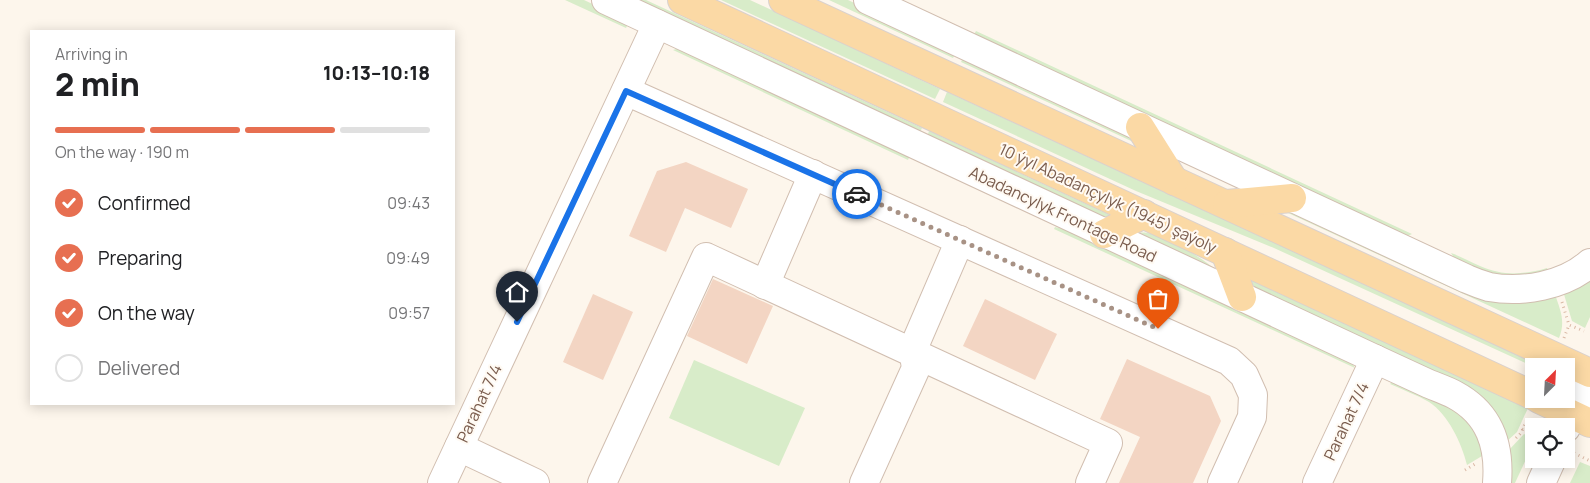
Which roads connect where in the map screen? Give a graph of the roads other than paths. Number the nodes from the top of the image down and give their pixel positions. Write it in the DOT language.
graph roads {
  1 [pos="606,0"];
  2 [pos="682,0"];
  3 [pos="783,0"];
  4 [pos="868,0"];
  5 [pos="657,24"];
  6 [pos="626,91"];
  7 [pos="1140,127"];
  8 [pos="813,174"];
  9 [pos="1174,181"];
  10 [pos="1292,198"];
  11 [pos="1225,204"];
  12 [pos="1144,214"];
  13 [pos="1104,234"];
  14 [pos="960,240"];
  15 [pos="1225,252"];
  16 [pos="1590,263"];
  17 [pos="766,285"];
  18 [pos="1242,297"];
  19 [pos="913,354"];
  20 [pos="1374,359"];
  21 [pos="1590,375"];
  22 [pos="1525,397"];
  23 [pos="1548,408"];
  24 [pos="1576,421"];
  25 [pos="459,447"];
  26 [pos="1548,468"];
  27 [pos="442,483"];
  28 [pos="535,483"];
  29 [pos="602,483"];
  30 [pos="864,483"];
  31 [pos="1090,483"];
  32 [pos="1222,483"];
  33 [pos="1318,483"];
  34 [pos="1497,483"];
  35 [pos="1541,483"];
  1 -- 5 [label="street, Abadancylyk Frontage Road"];
  2 -- 12 [label="main road, 10 ýyl Abadançylyk (1945) şaýoly"];
  3 -- 9 [label="main road"];
  4 -- 7 [label="street"];
  5 -- 6 [label="street, Parahat 7/4"];
  5 -- 13 [label="street, Abadancylyk Frontage Road"];
  6 -- 8 [label="street"];
  6 -- 25 [label="street, Parahat 7/4"];
  7 -- 9 [label="main road"];
  7 -- 10 [label="street"];
  8 -- 14 [label="street"];
  8 -- 17 [label="street"];
  9 -- 11 [label="main road"];
  10 -- 11 [label="main road"];
  10 -- 16 [label="street"];
  11 -- 21 [label="main road"];
  12 -- 13 [label="main road"];
  12 -- 15 [label="main road, 10 ýyl Abadançylyk (1945) şaýoly"];
  13 -- 18 [label="street, Abadancylyk Frontage Road"];
  14 -- 19 [label="street"];
  14 -- 32 [label="street"];
  15 -- 18 [label="main road"];
  15 -- 22 [label="main road, 10 ýyl Abadançylyk (1945) şaýoly"];
  17 -- 19 [label="street"];
  17 -- 29 [label="street"];
  18 -- 20 [label="street, Abadancylyk Frontage Road"];
  19 -- 30 [label="street"];
  19 -- 31 [label="street"];
  20 -- 33 [label="street, Parahat 7/4"];
  20 -- 34 [label="street, Abadancylyk Frontage Road"];
  21 -- 24 [label="street"];
  23 -- 24 [label="main road, 10 ýyl Abadançylyk (1945) şaýoly"];
  25 -- 27 [label="street, Parahat 7/4"];
  25 -- 28 [label="street"];
  26 -- 35 [label="street"];
}
